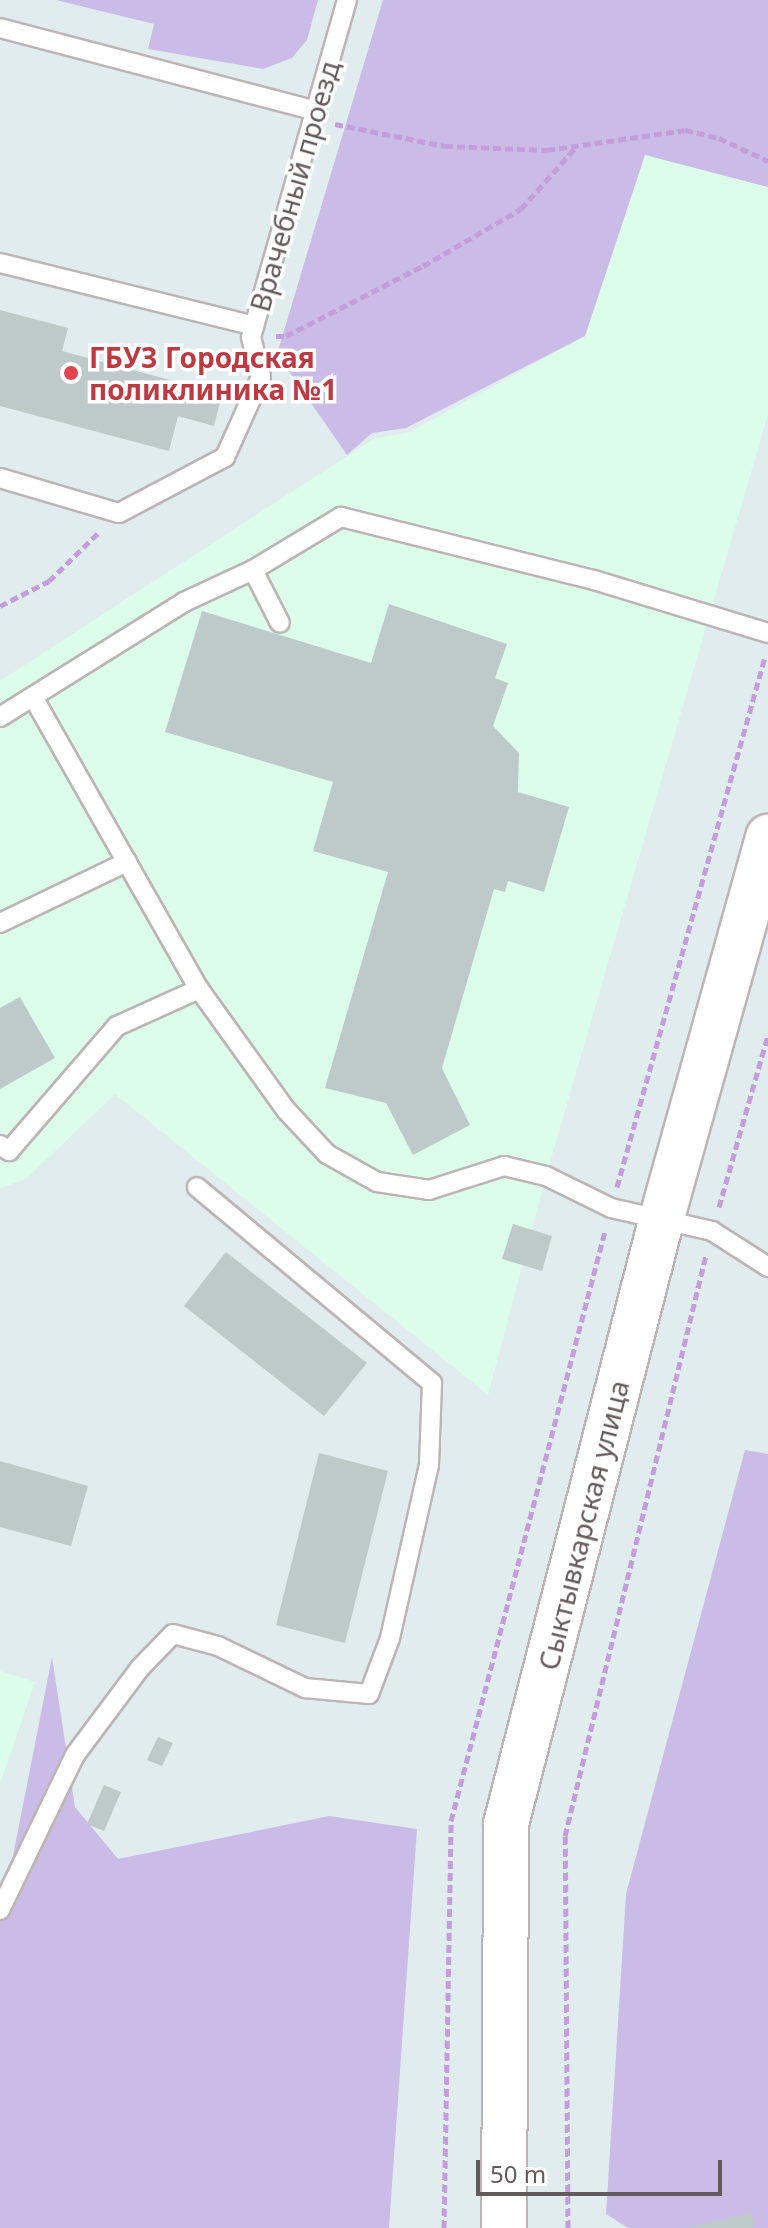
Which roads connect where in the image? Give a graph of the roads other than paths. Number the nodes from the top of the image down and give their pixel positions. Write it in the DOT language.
graph roads {
  1 [pos="347,0"];
  2 [pos="0,28"];
  3 [pos="314,115"];
  4 [pos="0,263"];
  5 [pos="252,332"];
  6 [pos="0,478"];
  7 [pos="253,570"];
  8 [pos="280,623"];
  9 [pos="768,633"];
  10 [pos="33,697"];
  11 [pos="0,717"];
  12 [pos="768,837"];
  13 [pos="127,862"];
  14 [pos="0,923"];
  15 [pos="199,989"];
  16 [pos="0,1145"];
  17 [pos="197,1187"];
  18 [pos="661,1221"];
  19 [pos="768,1267"];
  20 [pos="0,1910"];
  21 [pos="504,2228"];
  1 -- 3 [label="lane, Врачебный проезд"];
  2 -- 3 [label="lane"];
  3 -- 5 [label="lane, Врачебный проезд"];
  4 -- 5 [label="lane"];
  5 -- 6 [label="lane, Врачебный проезд"];
  7 -- 8 [label="lane"];
  7 -- 9 [label="lane"];
  7 -- 10 [label="lane"];
  10 -- 11 [label="lane"];
  10 -- 13 [label="lane"];
  12 -- 18 [label="main road, Сыктывкарская улица"];
  13 -- 14 [label="lane"];
  13 -- 15 [label="lane"];
  15 -- 16 [label="lane"];
  15 -- 18 [label="lane"];
  17 -- 20 [label="lane"];
  18 -- 19 [label="lane"];
  18 -- 21 [label="main road, Сыктывкарская улица"];
}
